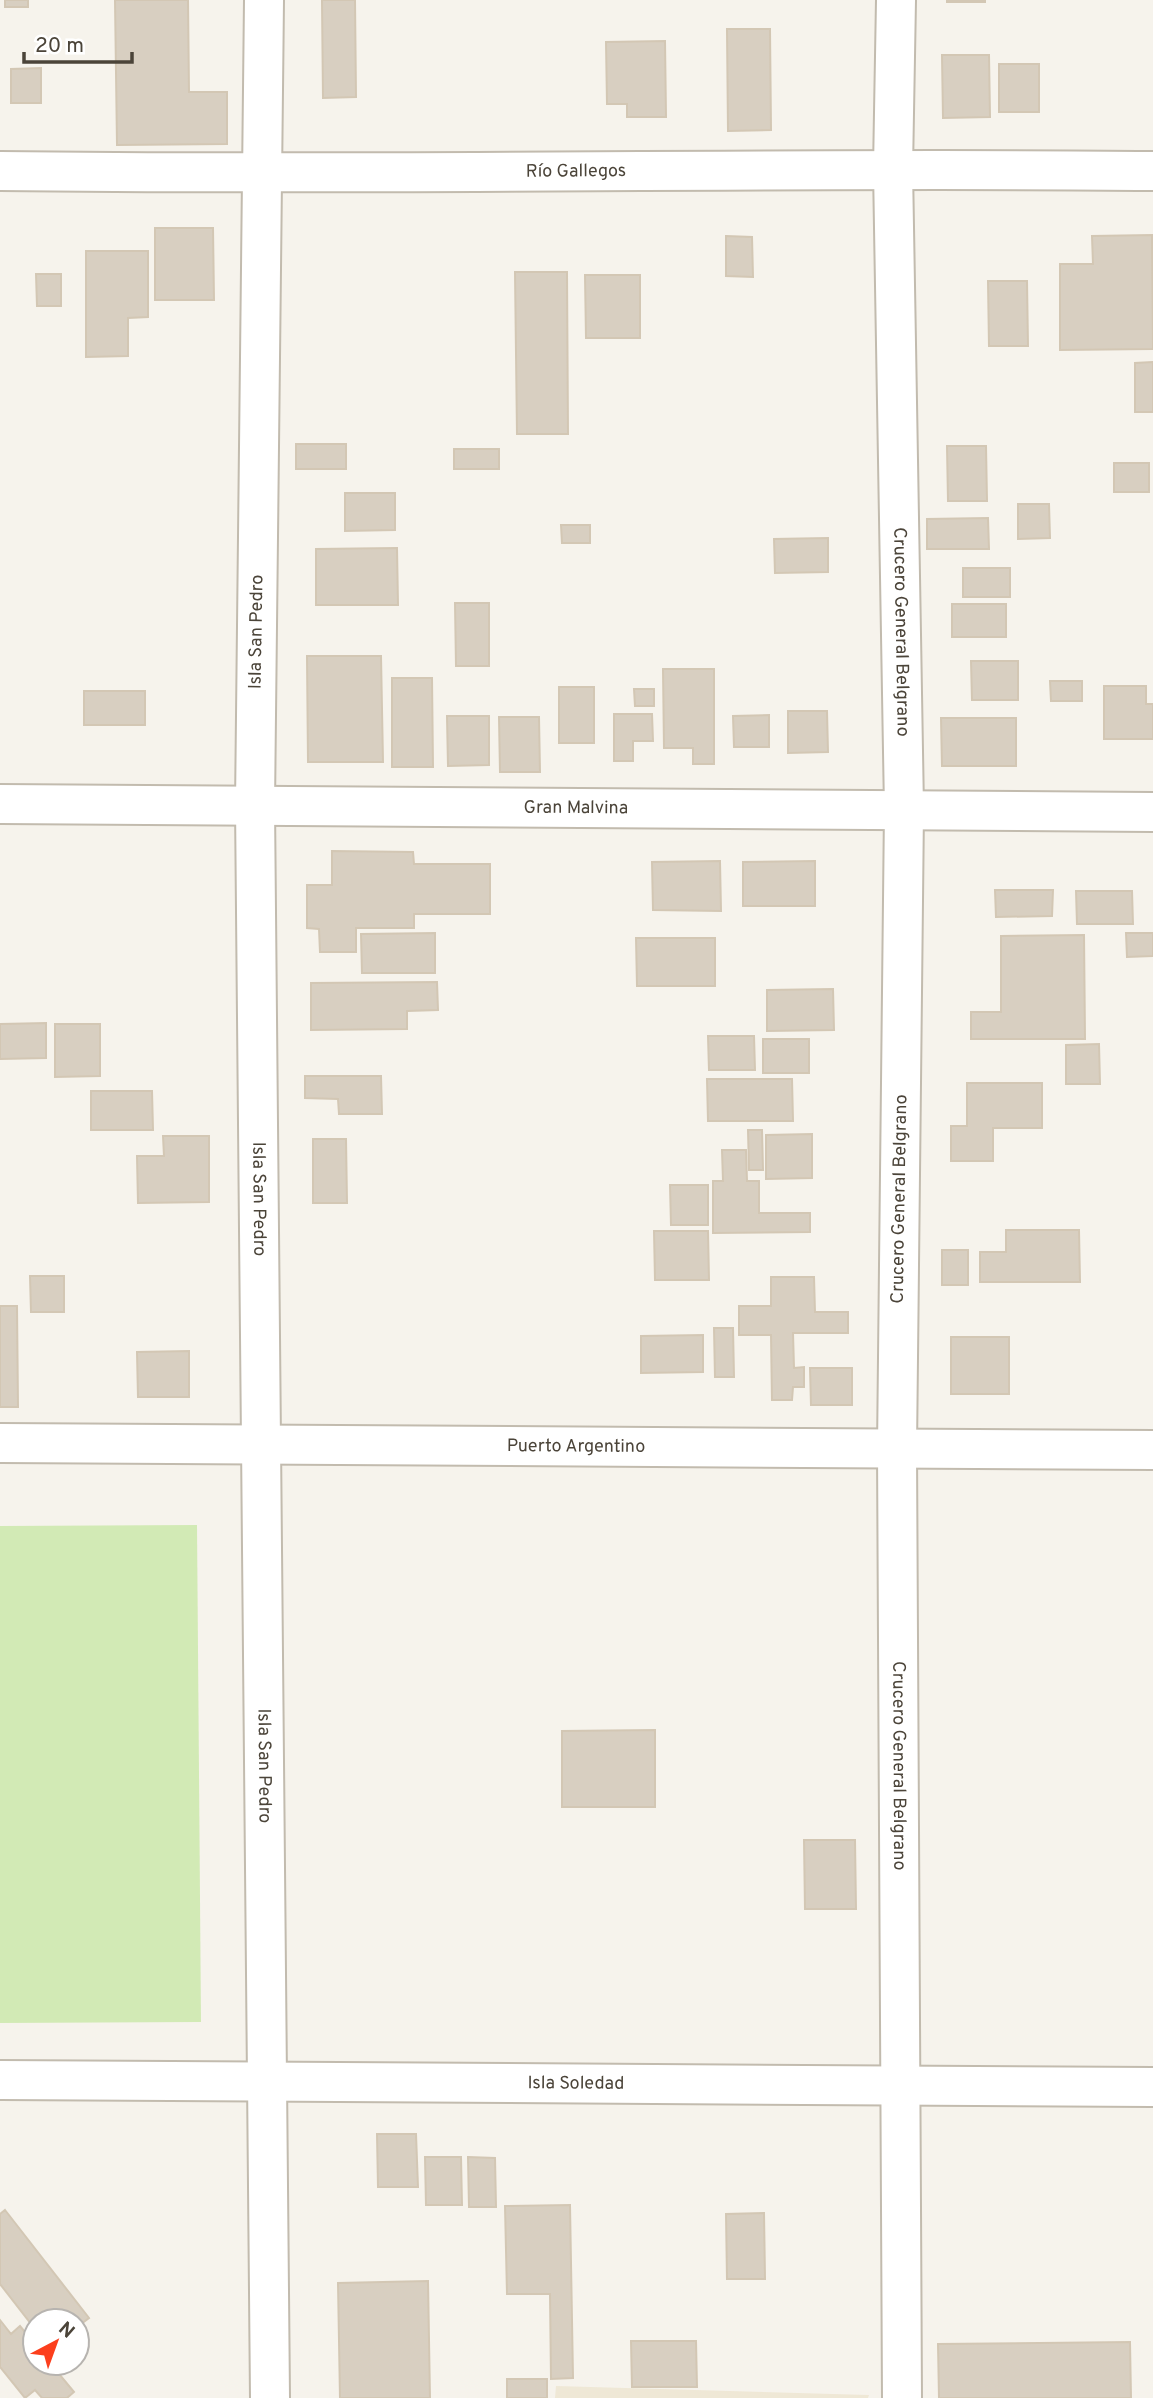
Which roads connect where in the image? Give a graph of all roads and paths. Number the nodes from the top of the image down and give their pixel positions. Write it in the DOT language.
graph roads {
  1 [pos="264,0"];
  2 [pos="896,0"];
  3 [pos="893,169"];
  4 [pos="0,171"];
  5 [pos="1153,172"];
  6 [pos="262,175"];
  7 [pos="0,804"];
  8 [pos="255,805"];
  9 [pos="904,809"];
  10 [pos="1153,812"];
  11 [pos="0,1443"];
  12 [pos="261,1445"];
  13 [pos="897,1449"];
  14 [pos="1153,1450"];
  15 [pos="0,2080"];
  16 [pos="265,2082"];
  17 [pos="898,2085"];
  18 [pos="1153,2087"];
  19 [pos="270,2398"];
  20 [pos="902,2398"];
  1 -- 6 [label="street, Isla San Pedro"];
  2 -- 3 [label="street, Crucero General Belgrano"];
  3 -- 5 [label="street, Río Gallegos"];
  3 -- 6 [label="street, Río Gallegos"];
  3 -- 9 [label="street, Crucero General Belgrano"];
  4 -- 6 [label="street, Río Gallegos"];
  6 -- 8 [label="street, Isla San Pedro"];
  7 -- 8 [label="street, Gran Malvina"];
  8 -- 9 [label="street, Gran Malvina"];
  8 -- 12 [label="street, Isla San Pedro"];
  9 -- 10 [label="street, Gran Malvina"];
  9 -- 13 [label="street, Crucero General Belgrano"];
  11 -- 12 [label="street, Puerto Argentino"];
  12 -- 13 [label="street, Puerto Argentino"];
  12 -- 16 [label="street, Isla San Pedro"];
  13 -- 14 [label="street, Puerto Argentino"];
  13 -- 17 [label="street, Crucero General Belgrano"];
  15 -- 16 [label="street, Isla Soledad"];
  16 -- 17 [label="street, Isla Soledad"];
  16 -- 19 [label="street, Isla San Pedro"];
  17 -- 18 [label="street, Isla Soledad"];
  17 -- 20 [label="street, Crucero General Belgrano"];
}
